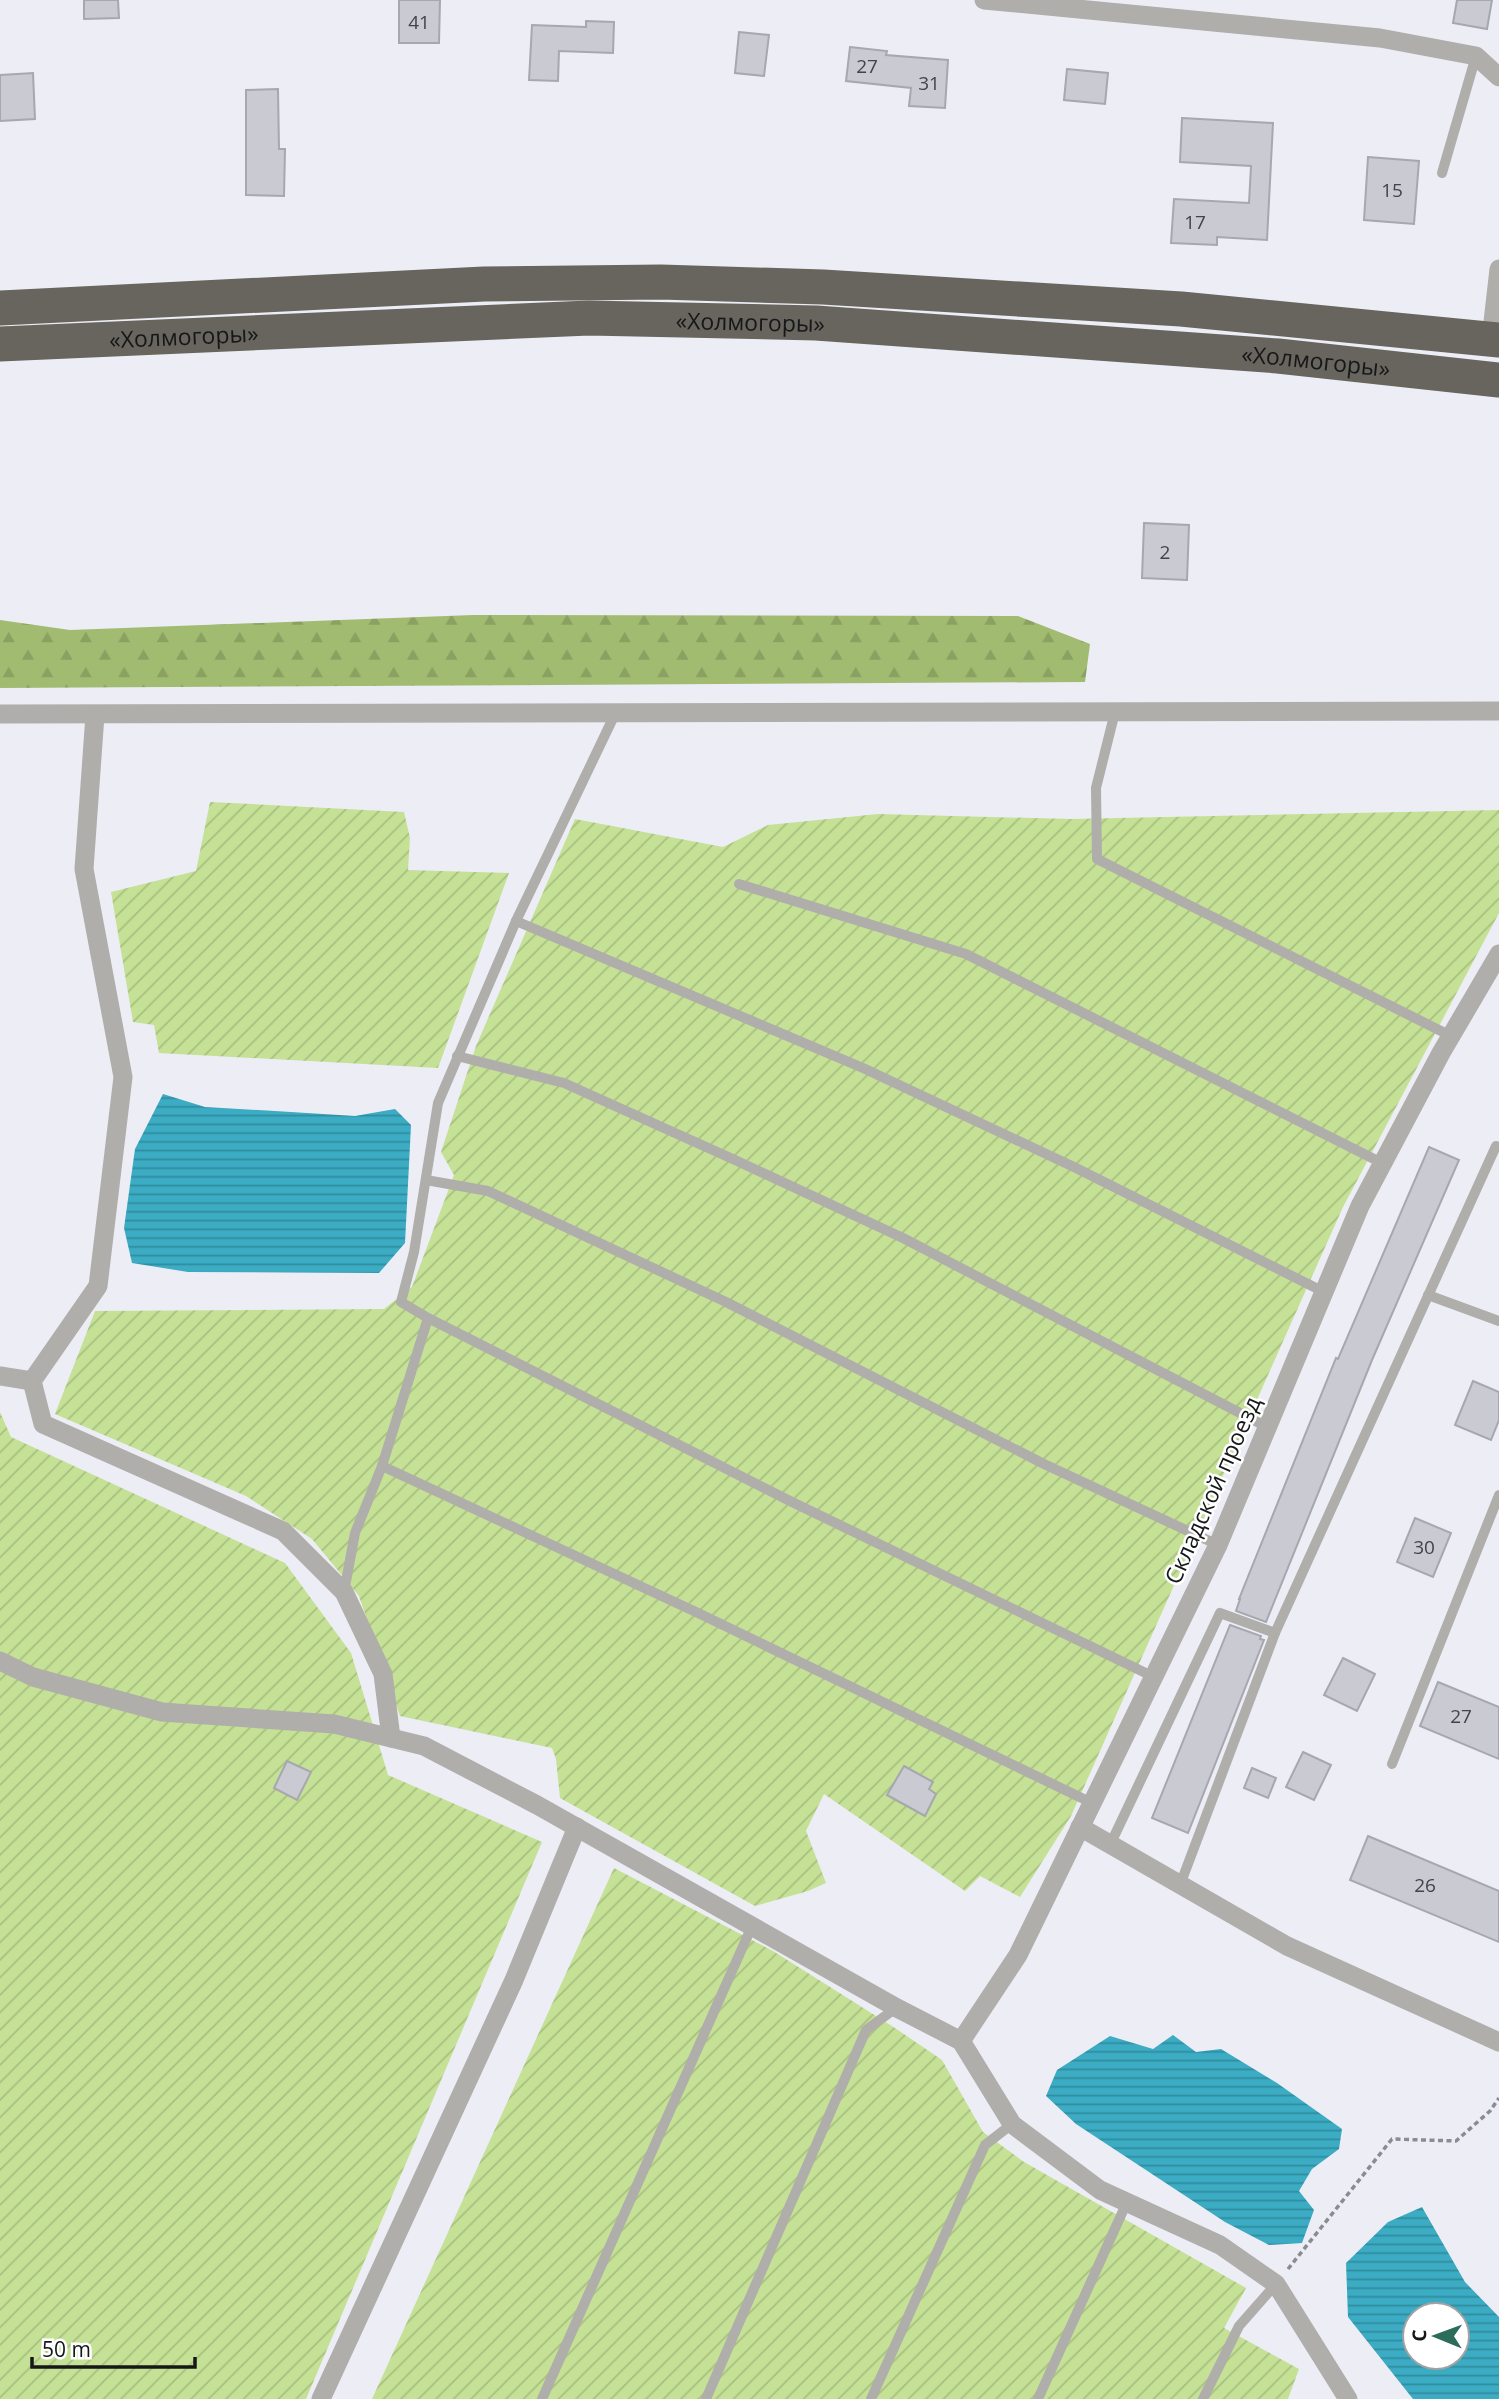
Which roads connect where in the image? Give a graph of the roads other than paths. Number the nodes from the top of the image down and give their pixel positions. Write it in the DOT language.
graph roads {
  1 [pos="984,0"];
  2 [pos="1476,56"];
  3 [pos="1499,78"];
  4 [pos="1442,173"];
  5 [pos="1499,269"];
  6 [pos="0,308"];
  7 [pos="1495,340"];
  8 [pos="0,344"];
  9 [pos="1499,380"];
  10 [pos="1499,711"];
  11 [pos="1115,712"];
  12 [pos="0,714"];
  13 [pos="615,714"];
  14 [pos="95,715"];
  15 [pos="739,884"];
  16 [pos="516,921"];
  17 [pos="1499,954"];
  18 [pos="1451,1036"];
  19 [pos="457,1056"];
  20 [pos="1498,1143"];
  21 [pos="1382,1163"];
  22 [pos="426,1180"];
  23 [pos="1324,1292"];
  24 [pos="1428,1295"];
  25 [pos="428,1318"];
  26 [pos="1499,1321"];
  27 [pos="0,1376"];
  28 [pos="32,1381"];
  29 [pos="1267,1427"];
  30 [pos="382,1466"];
  31 [pos="1499,1495"];
  32 [pos="1218,1545"];
  33 [pos="344,1592"];
  34 [pos="1275,1633"];
  35 [pos="0,1661"];
  36 [pos="1154,1677"];
  37 [pos="391,1738"];
  38 [pos="1392,1764"];
  39 [pos="1092,1803"];
  40 [pos="577,1827"];
  41 [pos="1080,1827"];
  42 [pos="1110,1844"];
  43 [pos="1180,1885"];
  44 [pos="752,1925"];
  45 [pos="897,2008"];
  46 [pos="961,2041"];
  47 [pos="1499,2042"];
  48 [pos="1012,2124"];
  49 [pos="1127,2202"];
  50 [pos="1276,2284"];
  51 [pos="321,2399"];
  52 [pos="542,2399"];
  53 [pos="706,2399"];
  54 [pos="871,2399"];
  55 [pos="1038,2399"];
  56 [pos="1203,2399"];
  57 [pos="1348,2399"];
  1 -- 2 [label="street"];
  2 -- 3 [label="street"];
  2 -- 4 [label="lane"];
  5 -- 7 [label="street"];
  6 -- 7 [label="highway, «Холмогоры»"];
  8 -- 9 [label="highway, «Холмогоры»"];
  10 -- 11 [label="street"];
  11 -- 13 [label="street"];
  11 -- 18 [label="lane"];
  12 -- 14 [label="street"];
  13 -- 14 [label="street"];
  13 -- 16 [label="lane"];
  14 -- 28 [label="street"];
  15 -- 21 [label="lane"];
  16 -- 19 [label="lane"];
  16 -- 23 [label="lane"];
  17 -- 18 [label="street, Складской проезд"];
  18 -- 21 [label="street, Складской проезд"];
  19 -- 22 [label="lane"];
  19 -- 29 [label="lane"];
  20 -- 24 [label="lane"];
  21 -- 23 [label="street, Складской проезд"];
  22 -- 25 [label="lane"];
  22 -- 32 [label="lane"];
  23 -- 29 [label="street, Складской проезд"];
  24 -- 26 [label="lane"];
  24 -- 34 [label="lane"];
  25 -- 30 [label="lane"];
  25 -- 36 [label="lane"];
  27 -- 28 [label="street"];
  28 -- 33 [label="street"];
  29 -- 32 [label="street, Складской проезд"];
  30 -- 33 [label="lane"];
  30 -- 39 [label="lane"];
  31 -- 38 [label="lane"];
  32 -- 36 [label="street, Складской проезд"];
  33 -- 37 [label="street"];
  34 -- 42 [label="lane"];
  34 -- 43 [label="lane"];
  35 -- 37 [label="street"];
  36 -- 39 [label="street, Складской проезд"];
  37 -- 40 [label="street"];
  39 -- 41 [label="street, Складской проезд"];
  40 -- 44 [label="street"];
  40 -- 51 [label="street"];
  41 -- 42 [label="street"];
  41 -- 46 [label="street, Складской проезд"];
  42 -- 43 [label="street"];
  43 -- 47 [label="street"];
  44 -- 45 [label="street"];
  44 -- 52 [label="lane"];
  45 -- 46 [label="street"];
  45 -- 53 [label="lane"];
  46 -- 48 [label="street"];
  48 -- 49 [label="street"];
  48 -- 54 [label="lane"];
  49 -- 50 [label="street"];
  49 -- 55 [label="lane"];
  50 -- 56 [label="lane"];
  50 -- 57 [label="street"];
}
